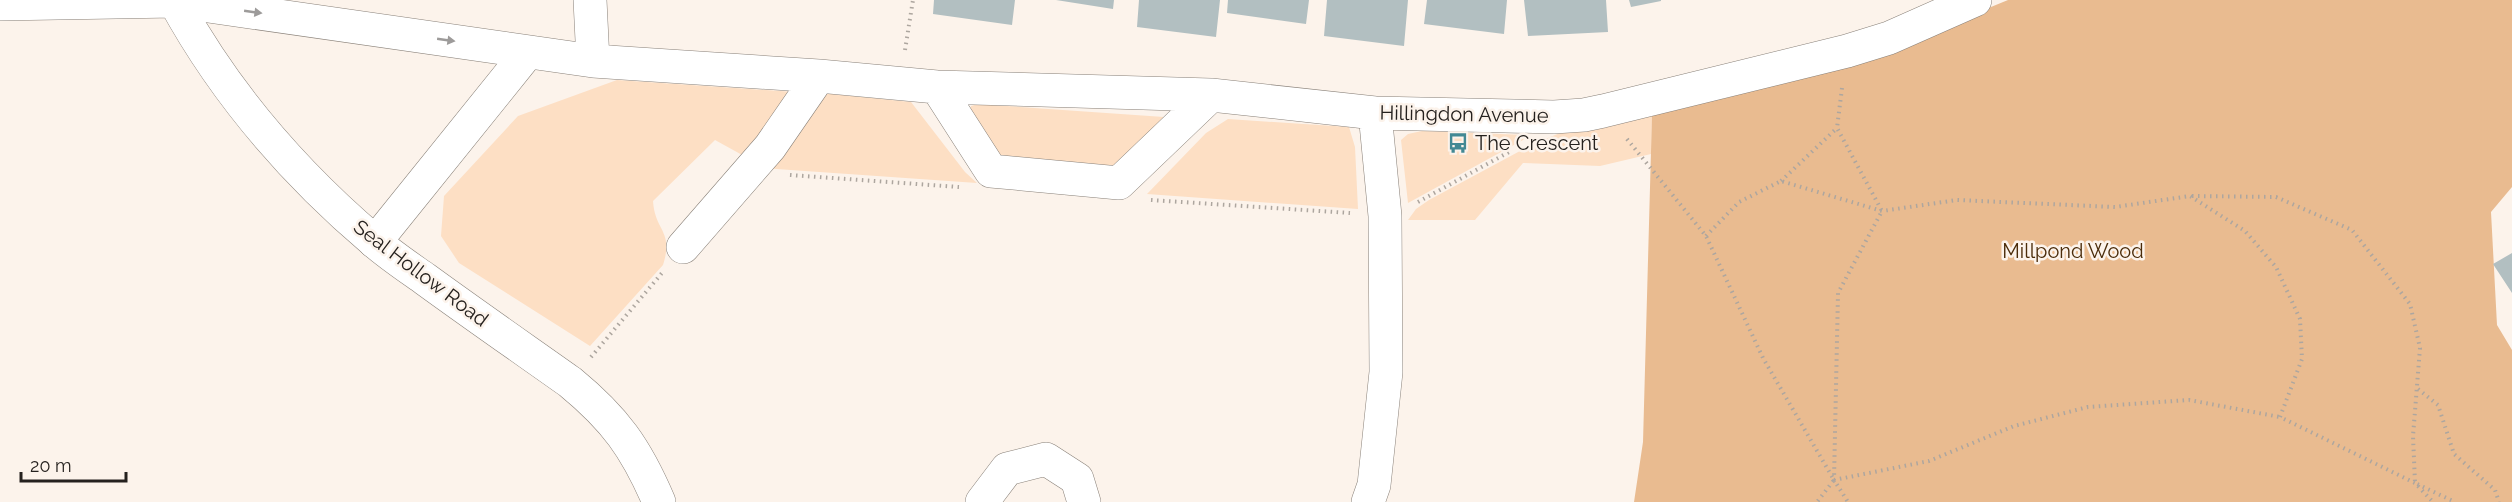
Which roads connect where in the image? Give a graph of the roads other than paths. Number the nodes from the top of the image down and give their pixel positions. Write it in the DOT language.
graph roads {
  1 [pos="174,0"];
  2 [pos="590,0"];
  3 [pos="1975,0"];
  4 [pos="0,4"];
  5 [pos="528,52"];
  6 [pos="594,62"];
  7 [pos="819,76"];
  8 [pos="937,87"];
  9 [pos="1211,95"];
  10 [pos="1375,113"];
  11 [pos="375,242"];
  12 [pos="684,247"];
  13 [pos="659,502"];
  14 [pos="982,502"];
  15 [pos="1084,502"];
  16 [pos="1368,502"];
  1 -- 4 [label="street, Hillingdon Avenue"];
  1 -- 5 [label="street, Hillingdon Avenue, one-way"];
  1 -- 11 [label="street, Seal Hollow Road"];
  2 -- 6 [label="street"];
  3 -- 10 [label="street, Hillingdon Avenue"];
  5 -- 6 [label="street, Hillingdon Avenue"];
  5 -- 11 [label="street"];
  6 -- 7 [label="street, Hillingdon Avenue"];
  7 -- 8 [label="street, Hillingdon Avenue"];
  7 -- 12 [label="street"];
  8 -- 9 [label="street, Hillingdon Avenue"];
  8 -- 9 [label="street"];
  9 -- 10 [label="street, Hillingdon Avenue"];
  10 -- 16 [label="street"];
  11 -- 13 [label="street, Seal Hollow Road"];
  14 -- 15 [label="street"];
}
